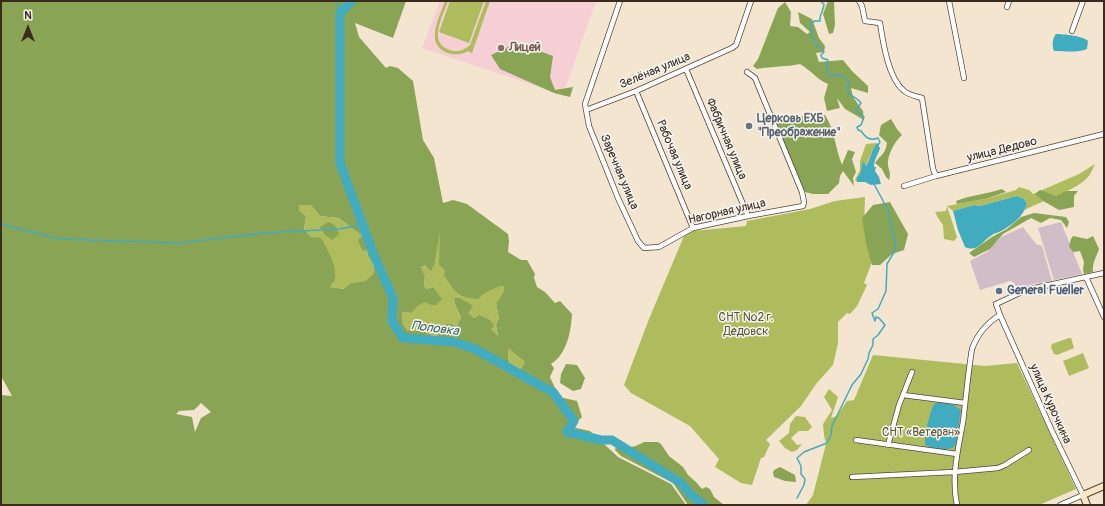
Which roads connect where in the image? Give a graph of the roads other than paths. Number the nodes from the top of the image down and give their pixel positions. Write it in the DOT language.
graph roads {
  1 [pos="620,1"];
  2 [pos="751,1"];
  3 [pos="859,1"];
  4 [pos="949,1"];
  5 [pos="1009,1"];
  6 [pos="1083,1"];
  7 [pos="1007,7"];
  8 [pos="1072,31"];
  9 [pos="686,69"];
  10 [pos="747,72"];
  11 [pos="964,78"];
  12 [pos="636,91"];
  13 [pos="586,110"];
  14 [pos="1104,134"];
  15 [pos="936,176"];
  16 [pos="904,186"];
  17 [pos="748,216"];
  18 [pos="693,228"];
  19 [pos="638,241"];
  20 [pos="1104,273"];
  21 [pos="1086,277"];
  22 [pos="1104,317"];
  23 [pos="1001,318"];
  24 [pos="912,372"];
  25 [pos="903,395"];
  26 [pos="965,403"];
  27 [pos="856,440"];
  28 [pos="888,445"];
  29 [pos="1029,450"];
  30 [pos="957,454"];
  31 [pos="954,472"];
  32 [pos="852,477"];
  33 [pos="1104,486"];
  34 [pos="1082,495"];
  35 [pos="957,505"];
  36 [pos="1060,505"];
  37 [pos="1087,505"];
  1 -- 13 [label="street"];
  2 -- 9 [label="street, Зелёная улица"];
  3 -- 15 [label="street"];
  4 -- 11 [label="street"];
  5 -- 7 [label="street"];
  6 -- 8 [label="street"];
  9 -- 12 [label="street, Зелёная улица"];
  9 -- 17 [label="street, Фабричная улица"];
  10 -- 17 [label="street, Нагорная улица"];
  12 -- 13 [label="street, Зелёная улица"];
  12 -- 18 [label="street, Рабочая улица"];
  13 -- 19 [label="street, Заречная улица"];
  14 -- 15 [label="street, улица Дедово"];
  15 -- 16 [label="street, улица Дедово"];
  17 -- 18 [label="street, Нагорная улица"];
  18 -- 19 [label="street, Нагорная улица"];
  20 -- 21 [label="street"];
  21 -- 22 [label="street"];
  21 -- 23 [label="street"];
  23 -- 26 [label="street"];
  23 -- 34 [label="street, улица Курочкина"];
  24 -- 25 [label="street"];
  25 -- 26 [label="street"];
  25 -- 28 [label="street"];
  26 -- 30 [label="street"];
  27 -- 28 [label="street"];
  28 -- 30 [label="street"];
  29 -- 31 [label="street"];
  30 -- 31 [label="street"];
  31 -- 32 [label="street"];
  31 -- 35 [label="street"];
  33 -- 34 [label="street"];
  34 -- 36 [label="street"];
  34 -- 37 [label="street"];
}
